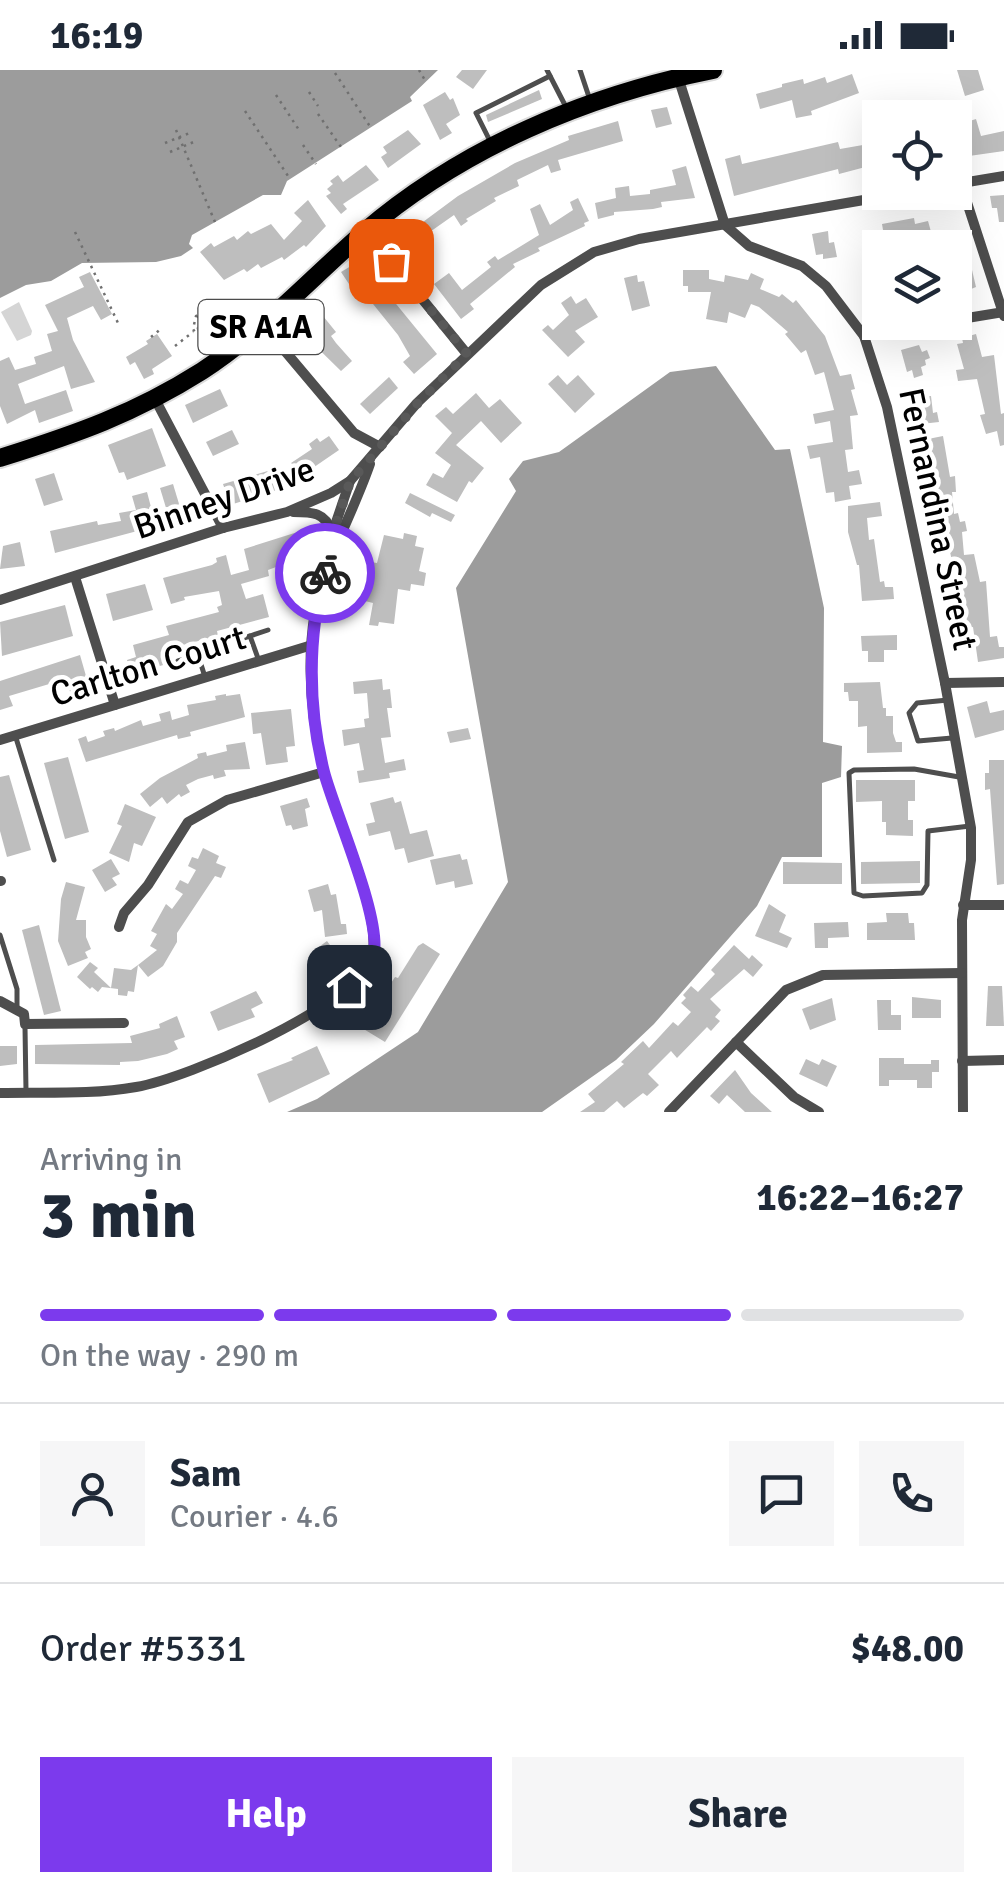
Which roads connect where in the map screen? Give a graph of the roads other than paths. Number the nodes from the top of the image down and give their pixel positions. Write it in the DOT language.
graph roads {
  1 [pos="580,70"];
  2 [pos="713,70"];
  3 [pos="549,73"];
  4 [pos="686,74"];
  5 [pos="592,104"];
  6 [pos="568,112"];
  7 [pos="493,146"];
  8 [pos="1004,176"];
  9 [pos="972,182"];
  10 [pos="862,201"];
  11 [pos="967,210"];
  12 [pos="725,225"];
  13 [pos="366,230"];
  14 [pos="1004,313"];
  15 [pos="972,318"];
  16 [pos="263,325"];
  17 [pos="862,333"];
  18 [pos="865,340"];
  19 [pos="467,354"];
  20 [pos="154,399"];
  21 [pos="377,450"];
  22 [pos="0,458"];
  23 [pos="350,482"];
  24 [pos="287,512"];
  25 [pos="223,528"];
  26 [pos="332,533"];
  27 [pos="327,567"];
  28 [pos="75,577"];
  29 [pos="0,600"];
  30 [pos="268,630"];
  31 [pos="250,636"];
  32 [pos="238,640"];
  33 [pos="312,645"];
  34 [pos="218,650"];
  35 [pos="198,655"];
  36 [pos="178,661"];
  37 [pos="259,661"];
  38 [pos="206,678"];
  39 [pos="1004,682"];
  40 [pos="945,683"];
  41 [pos="948,700"];
  42 [pos="115,705"];
  43 [pos="14,735"];
  44 [pos="955,738"];
  45 [pos="0,740"];
  46 [pos="324,772"];
  47 [pos="962,777"];
  48 [pos="971,826"];
  49 [pos="54,860"];
  50 [pos="1004,904"];
  51 [pos="964,905"];
  52 [pos="119,927"];
  53 [pos="0,935"];
  54 [pos="962,973"];
  55 [pos="0,1001"];
  56 [pos="17,1010"];
  57 [pos="124,1022"];
  58 [pos="25,1024"];
  59 [pos="736,1042"];
  60 [pos="1004,1060"];
  61 [pos="962,1061"];
  62 [pos="0,1092"];
  63 [pos="26,1092"];
  64 [pos="669,1112"];
  65 [pos="819,1112"];
  66 [pos="963,1112"];
  1 -- 5 [label="lane"];
  2 -- 4 [label="main road, SR A1A"];
  3 -- 6 [label="lane"];
  3 -- 7 [label="lane"];
  4 -- 5 [label="main road, SR A1A"];
  4 -- 12 [label="street"];
  5 -- 6 [label="main road, SR A1A"];
  6 -- 7 [label="main road, SR A1A"];
  7 -- 13 [label="main road, SR A1A"];
  8 -- 9 [label="street"];
  10 -- 12 [label="street, Binney Drive"];
  11 -- 14 [label="street"];
  12 -- 17 [label="street, Fernandina Street"];
  12 -- 19 [label="street, Binney Drive"];
  13 -- 16 [label="main road, SR A1A"];
  13 -- 19 [label="street"];
  14 -- 15 [label="street"];
  16 -- 20 [label="main road, SR A1A"];
  16 -- 21 [label="street"];
  18 -- 40 [label="street, Fernandina Street"];
  19 -- 21 [label="street, Binney Drive"];
  20 -- 22 [label="main road, SR A1A"];
  20 -- 25 [label="street"];
  21 -- 23 [label="street, Binney Drive"];
  21 -- 27 [label="street"];
  23 -- 24 [label="street, Binney Drive"];
  23 -- 26 [label="street"];
  24 -- 25 [label="street, Binney Drive"];
  24 -- 26 [label="street"];
  25 -- 28 [label="street, Binney Drive"];
  26 -- 27 [label="street"];
  27 -- 33 [label="street"];
  28 -- 29 [label="street, Binney Drive"];
  28 -- 42 [label="street"];
  30 -- 31 [label="lane"];
  31 -- 32 [label="lane"];
  31 -- 37 [label="lane"];
  33 -- 37 [label="street, Carlton Court"];
  33 -- 46 [label="street"];
  34 -- 35 [label="lane"];
  35 -- 36 [label="lane"];
  35 -- 38 [label="lane"];
  37 -- 38 [label="street, Carlton Court"];
  38 -- 42 [label="street, Carlton Court"];
  39 -- 40 [label="street"];
  40 -- 41 [label="street, Fernandina Street"];
  41 -- 44 [label="street, Fernandina Street"];
  41 -- 44 [label="lane"];
  42 -- 43 [label="street, Carlton Court"];
  43 -- 45 [label="street, Carlton Court"];
  43 -- 49 [label="lane"];
  44 -- 47 [label="street, Fernandina Street"];
  46 -- 52 [label="street"];
  46 -- 63 [label="street"];
  47 -- 48 [label="street, Fernandina Street"];
  47 -- 48 [label="lane"];
  48 -- 51 [label="street, Fernandina Street"];
  50 -- 51 [label="street"];
  51 -- 54 [label="street, Fernandina Street"];
  53 -- 56 [label="lane"];
  54 -- 59 [label="street"];
  54 -- 61 [label="street, Fernandina Street"];
  55 -- 56 [label="street"];
  56 -- 58 [label="street"];
  57 -- 58 [label="street"];
  58 -- 63 [label="lane"];
  59 -- 64 [label="street"];
  59 -- 65 [label="street"];
  60 -- 61 [label="street"];
  61 -- 66 [label="street, Fernandina Street"];
  62 -- 63 [label="street"];
}
